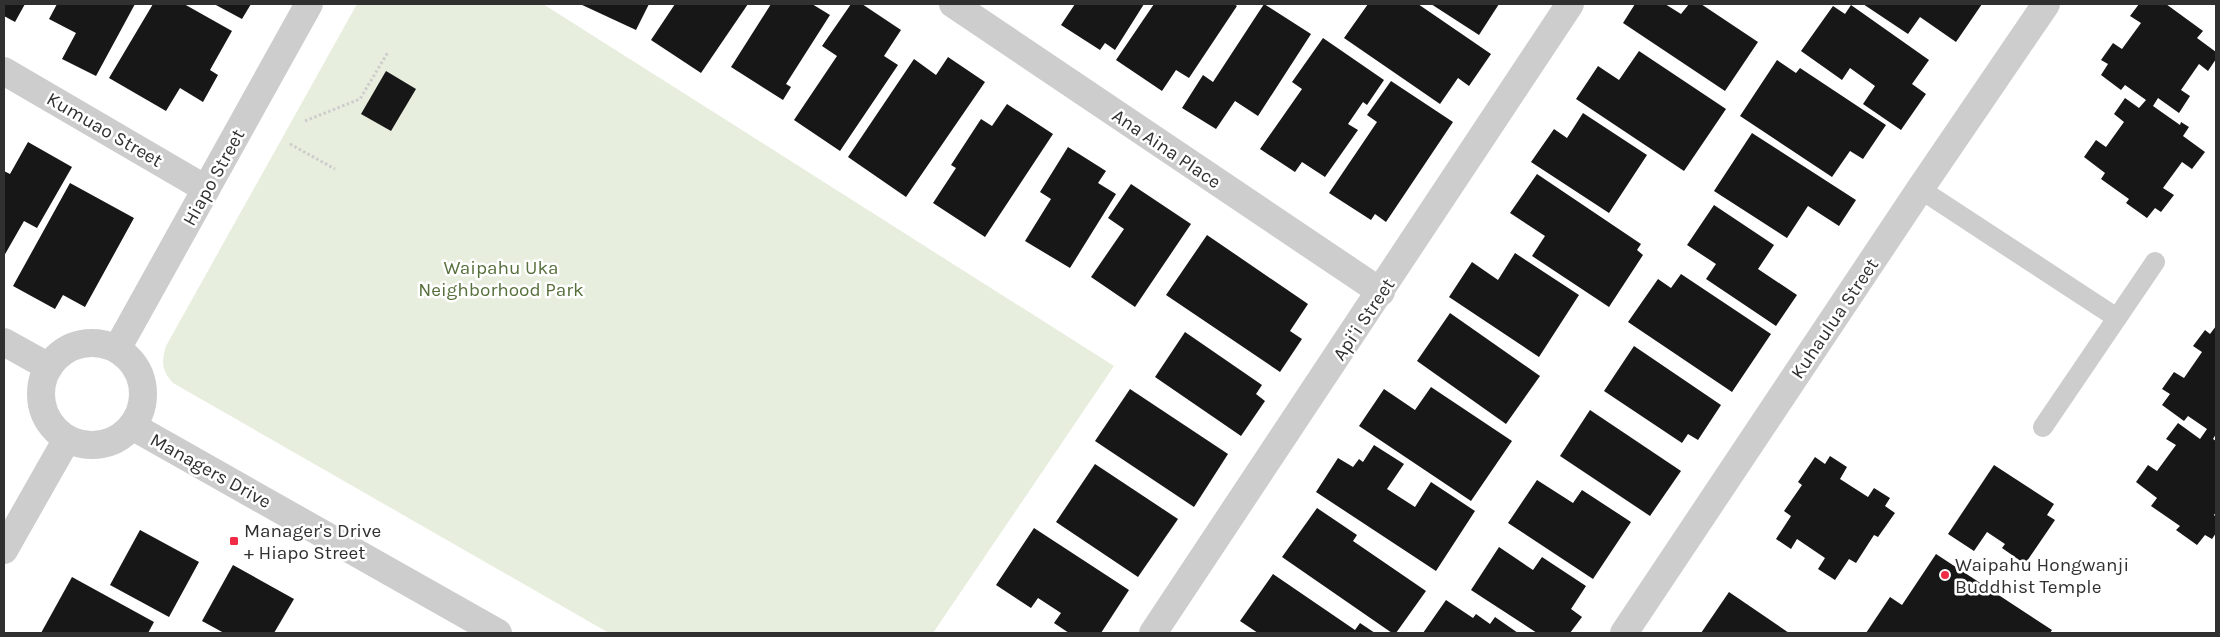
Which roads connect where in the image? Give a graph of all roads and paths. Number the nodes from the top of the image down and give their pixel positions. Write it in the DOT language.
graph roads {
  1 [pos="309,4"];
  2 [pos="953,4"];
  3 [pos="1570,4"];
  4 [pos="2046,4"];
  5 [pos="388,52"];
  6 [pos="4,71"];
  7 [pos="305,121"];
  8 [pos="290,144"];
  9 [pos="335,169"];
  10 [pos="206,189"];
  11 [pos="1920,189"];
  12 [pos="2155,262"];
  13 [pos="1381,292"];
  14 [pos="2117,318"];
  15 [pos="4,342"];
  16 [pos="117,349"];
  17 [pos="49,366"];
  18 [pos="132,426"];
  19 [pos="2043,427"];
  20 [pos="67,439"];
  21 [pos="4,550"];
  22 [pos="498,633"];
  23 [pos="1153,633"];
  24 [pos="1624,633"];
  1 -- 10 [label="street, Hiapo Street"];
  2 -- 13 [label="street, Ana Aina Place"];
  3 -- 13 [label="street, Apiʻi Street"];
  4 -- 11 [label="street, Kuhaulua Street"];
  5 -- 7 [label="path"];
  6 -- 10 [label="street, Kumuao Street"];
  8 -- 9 [label="path"];
  10 -- 16 [label="street, Hiapo Street"];
  11 -- 14 [label="lane"];
  11 -- 24 [label="street, Kuhaulua Street"];
  12 -- 14 [label="lane"];
  13 -- 23 [label="street, Apiʻi Street"];
  14 -- 19 [label="lane"];
  15 -- 17 [label="street"];
  16 -- 17 [label="street"];
  16 -- 18 [label="street"];
  17 -- 20 [label="street"];
  18 -- 20 [label="street"];
  18 -- 22 [label="street, Managers Drive"];
  20 -- 21 [label="street"];
}
